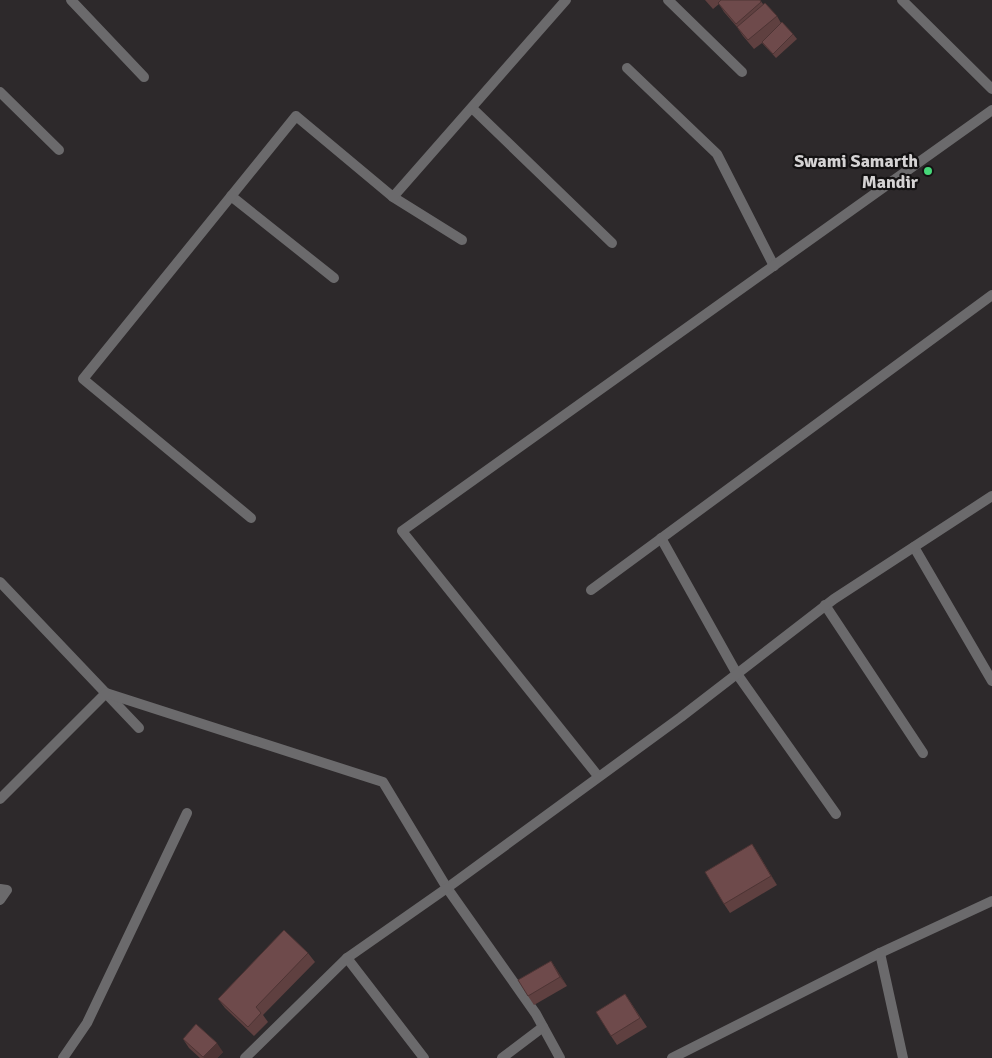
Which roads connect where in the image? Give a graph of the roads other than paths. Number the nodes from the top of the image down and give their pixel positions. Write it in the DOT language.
graph roads {
  1 [pos="71,0"];
  2 [pos="566,0"];
  3 [pos="668,0"];
  4 [pos="902,0"];
  5 [pos="627,68"];
  6 [pos="742,72"];
  7 [pos="144,76"];
  8 [pos="992,89"];
  9 [pos="0,92"];
  10 [pos="472,108"];
  11 [pos="992,110"];
  12 [pos="59,150"];
  13 [pos="231,196"];
  14 [pos="393,197"];
  15 [pos="462,240"];
  16 [pos="612,243"];
  17 [pos="774,266"];
  18 [pos="334,278"];
  19 [pos="992,295"];
  20 [pos="992,496"];
  21 [pos="251,518"];
  22 [pos="662,538"];
  23 [pos="914,547"];
  24 [pos="0,582"];
  25 [pos="591,590"];
  26 [pos="825,605"];
  27 [pos="737,674"];
  28 [pos="992,680"];
  29 [pos="106,693"];
  30 [pos="139,728"];
  31 [pos="923,753"];
  32 [pos="598,776"];
  33 [pos="0,798"];
  34 [pos="187,813"];
  35 [pos="836,814"];
  36 [pos="447,888"];
  37 [pos="0,889"];
  38 [pos="0,900"];
  39 [pos="992,900"];
  40 [pos="880,953"];
  41 [pos="347,958"];
  42 [pos="543,1027"];
  43 [pos="63,1058"];
  44 [pos="245,1058"];
  45 [pos="424,1058"];
  46 [pos="502,1058"];
  47 [pos="560,1058"];
  48 [pos="672,1058"];
  49 [pos="903,1058"];
  1 -- 7 [label="street"];
  2 -- 10 [label="street"];
  3 -- 6 [label="street"];
  4 -- 8 [label="street"];
  5 -- 17 [label="street"];
  9 -- 12 [label="street"];
  10 -- 14 [label="street"];
  10 -- 16 [label="street"];
  11 -- 17 [label="street"];
  13 -- 14 [label="street"];
  13 -- 18 [label="street"];
  13 -- 21 [label="street"];
  14 -- 15 [label="street"];
  17 -- 32 [label="street"];
  19 -- 22 [label="street"];
  20 -- 23 [label="street"];
  22 -- 25 [label="street"];
  22 -- 27 [label="street"];
  23 -- 26 [label="street"];
  23 -- 28 [label="street"];
  24 -- 29 [label="street"];
  26 -- 27 [label="street"];
  26 -- 31 [label="street"];
  27 -- 32 [label="street"];
  27 -- 35 [label="street"];
  29 -- 30 [label="street"];
  29 -- 33 [label="street"];
  29 -- 36 [label="street"];
  32 -- 36 [label="street"];
  34 -- 43 [label="street"];
  36 -- 41 [label="street"];
  36 -- 42 [label="street"];
  37 -- 38 [label="street"];
  39 -- 40 [label="street"];
  40 -- 48 [label="street"];
  40 -- 49 [label="street"];
  41 -- 44 [label="street"];
  41 -- 45 [label="street"];
  42 -- 46 [label="street"];
  42 -- 47 [label="street"];
}
